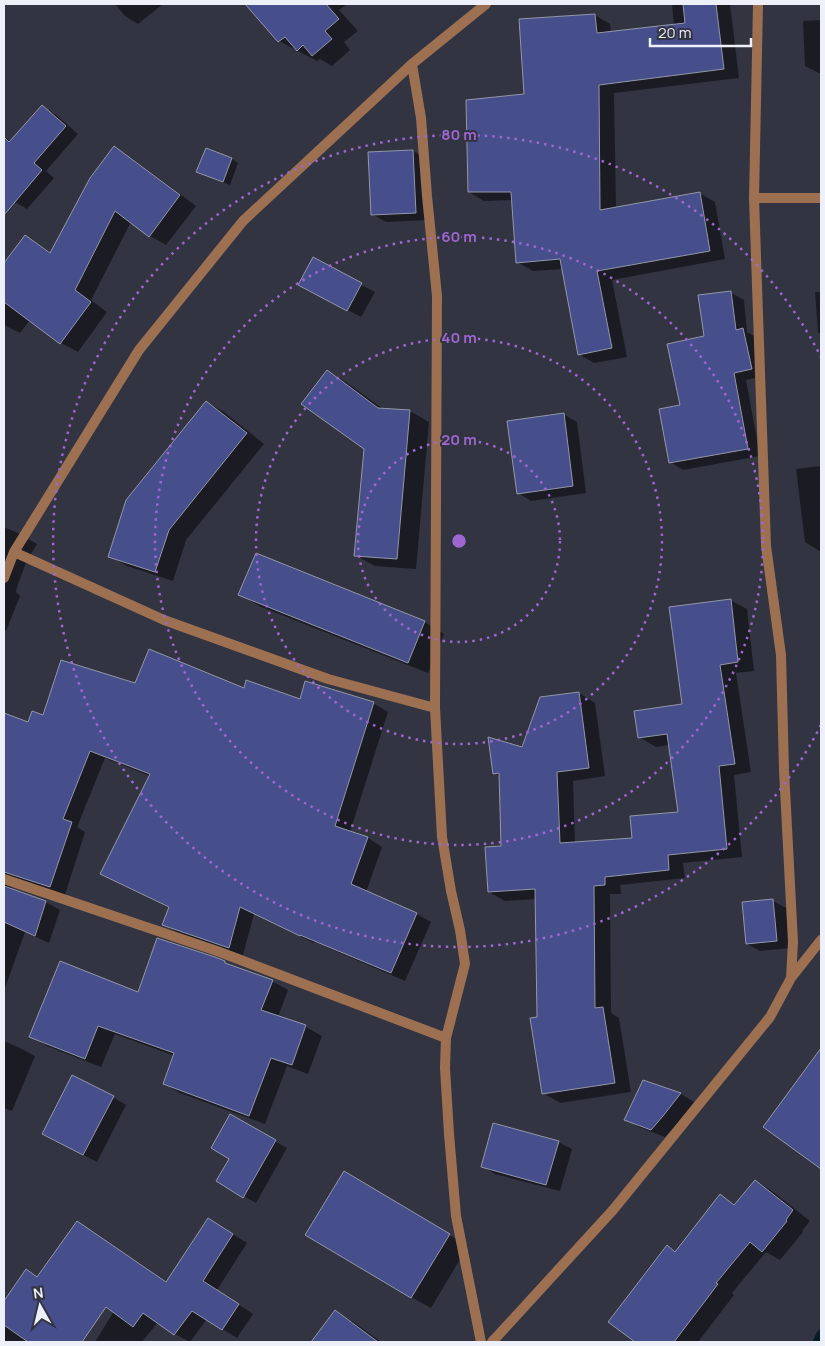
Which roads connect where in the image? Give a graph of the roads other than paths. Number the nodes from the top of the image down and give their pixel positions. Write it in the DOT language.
graph roads {
  1 [pos="486,4"];
  2 [pos="758,4"];
  3 [pos="412,64"];
  4 [pos="754,198"];
  5 [pos="821,198"];
  6 [pos="14,552"];
  7 [pos="4,578"];
  8 [pos="435,708"];
  9 [pos="4,879"];
  10 [pos="821,940"];
  11 [pos="791,978"];
  12 [pos="446,1038"];
  13 [pos="482,1342"];
  14 [pos="492,1342"];
  1 -- 3 [label="street"];
  2 -- 4 [label="street"];
  3 -- 6 [label="street"];
  3 -- 8 [label="street"];
  4 -- 5 [label="street"];
  4 -- 11 [label="street"];
  6 -- 7 [label="street"];
  6 -- 8 [label="street"];
  8 -- 12 [label="street"];
  9 -- 12 [label="street"];
  10 -- 11 [label="street"];
  11 -- 14 [label="street"];
  12 -- 13 [label="street"];
}
